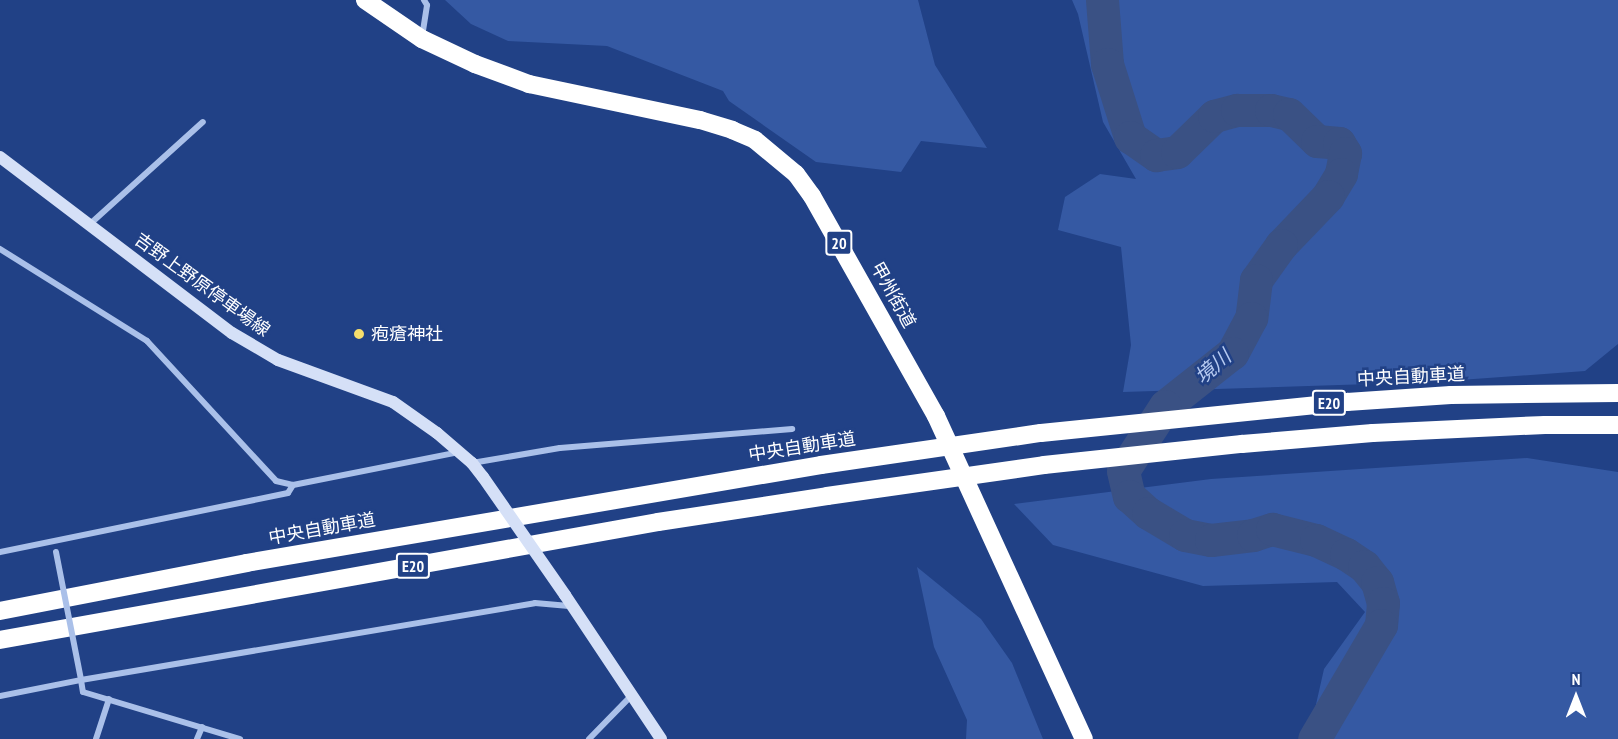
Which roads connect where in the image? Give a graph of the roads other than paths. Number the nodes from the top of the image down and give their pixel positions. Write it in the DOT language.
graph roads {
  1 [pos="365,0"];
  2 [pos="424,0"];
  3 [pos="422,39"];
  4 [pos="202,122"];
  5 [pos="0,157"];
  6 [pos="89,225"];
  7 [pos="0,249"];
  8 [pos="1618,393"];
  9 [pos="1618,425"];
  10 [pos="792,429"];
  11 [pos="459,452"];
  12 [pos="472,463"];
  13 [pos="293,485"];
  14 [pos="54,541"];
  15 [pos="0,552"];
  16 [pos="140,586"];
  17 [pos="0,604"];
  18 [pos="573,606"];
  19 [pos="0,611"];
  20 [pos="0,640"];
  21 [pos="81,680"];
  22 [pos="0,696"];
  23 [pos="631,696"];
  24 [pos="109,699"];
  25 [pos="202,728"];
  26 [pos="96,739"];
  27 [pos="197,739"];
  28 [pos="240,739"];
  29 [pos="589,739"];
  30 [pos="661,739"];
  31 [pos="1084,739"];
  1 -- 3 [label="highway, 甲州街道 / 20"];
  2 -- 3 [label="street"];
  3 -- 31 [label="highway, 甲州街道 / 20"];
  4 -- 6 [label="street"];
  5 -- 6 [label="main road, 吉野上野原停車場線"];
  6 -- 11 [label="main road, 吉野上野原停車場線"];
  7 -- 13 [label="street"];
  8 -- 16 [label="highway, 中央自動車道 / E20, bridge"];
  9 -- 20 [label="highway, E20, bridge"];
  10 -- 12 [label="street"];
  11 -- 12 [label="main road, 吉野上野原停車場線"];
  11 -- 13 [label="street"];
  12 -- 18 [label="main road, 吉野上野原停車場線, bridge"];
  13 -- 14 [label="street"];
  14 -- 15 [label="street"];
  14 -- 21 [label="street, bridge"];
  16 -- 17 [label="highway"];
  16 -- 19 [label="highway, 中央自動車道 / E20"];
  18 -- 21 [label="street"];
  18 -- 23 [label="main road"];
  21 -- 22 [label="street"];
  21 -- 24 [label="street"];
  23 -- 29 [label="street"];
  23 -- 30 [label="main road"];
  24 -- 25 [label="street"];
  24 -- 26 [label="street"];
  25 -- 27 [label="street"];
  25 -- 28 [label="street"];
}
